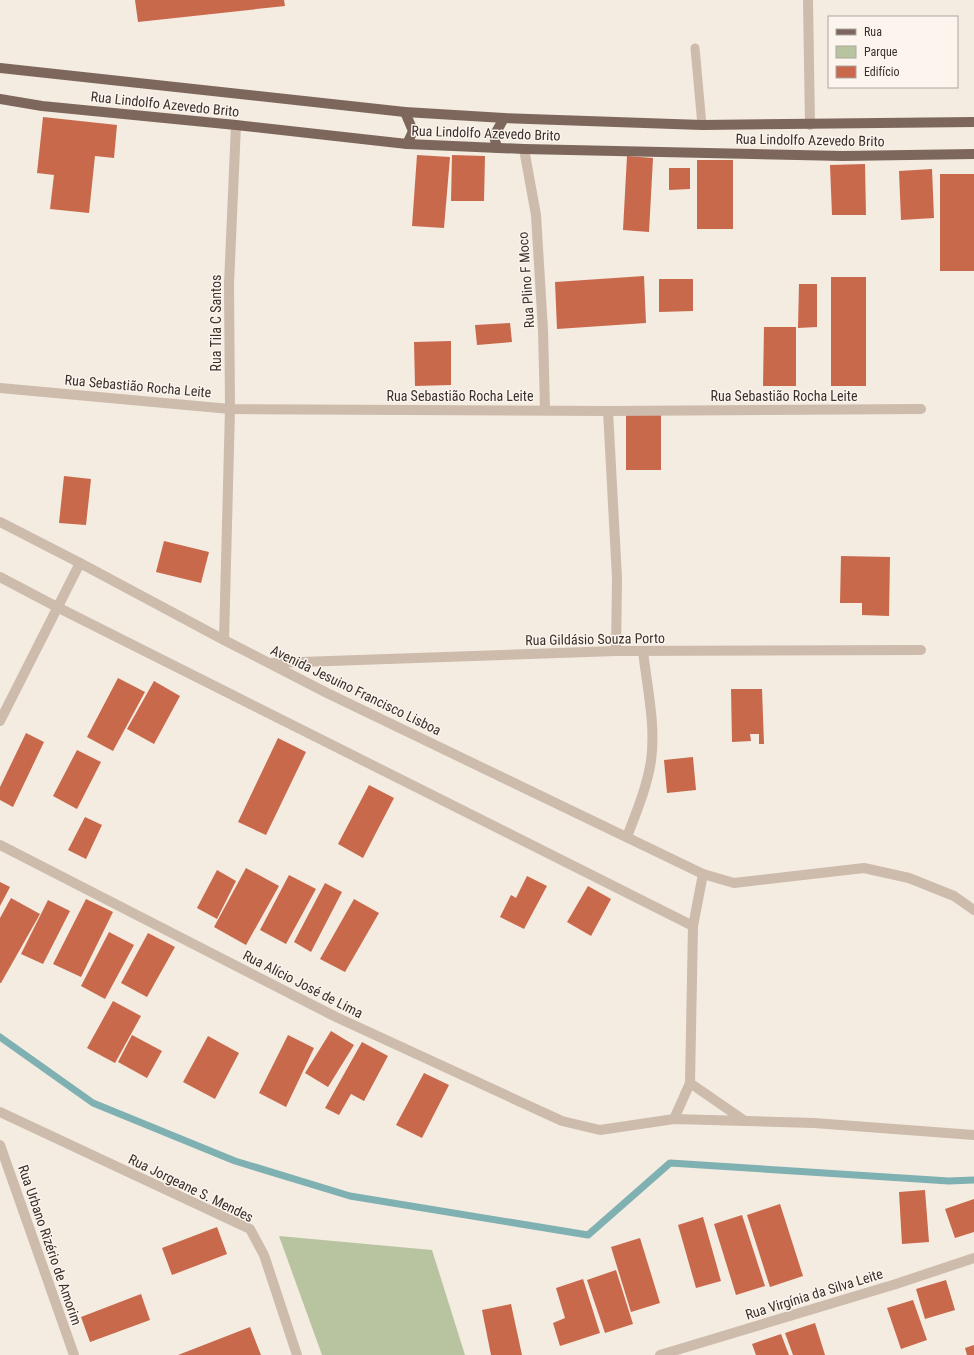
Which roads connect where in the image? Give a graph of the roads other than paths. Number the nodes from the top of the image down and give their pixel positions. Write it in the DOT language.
graph roads {
  1 [pos="808,0"];
  2 [pos="695,48"];
  3 [pos="0,68"];
  4 [pos="0,99"];
  5 [pos="405,112"];
  6 [pos="504,118"];
  7 [pos="974,122"];
  8 [pos="810,124"];
  9 [pos="236,125"];
  10 [pos="702,125"];
  11 [pos="407,144"];
  12 [pos="497,148"];
  13 [pos="524,149"];
  14 [pos="974,154"];
  15 [pos="0,388"];
  16 [pos="230,409"];
  17 [pos="921,409"];
  18 [pos="545,410"];
  19 [pos="608,411"];
  20 [pos="0,522"];
  21 [pos="80,563"];
  22 [pos="0,577"];
  23 [pos="57,608"];
  24 [pos="224,640"];
  25 [pos="921,650"];
  26 [pos="616,651"];
  27 [pos="643,651"];
  28 [pos="270,663"];
  29 [pos="0,722"];
  30 [pos="627,837"];
  31 [pos="0,845"];
  32 [pos="703,874"];
  33 [pos="974,910"];
  34 [pos="693,926"];
  35 [pos="690,1083"];
  36 [pos="0,1112"];
  37 [pos="674,1119"];
  38 [pos="746,1121"];
  39 [pos="974,1135"];
  40 [pos="0,1145"];
  41 [pos="974,1258"];
  42 [pos="74,1355"];
  43 [pos="297,1355"];
  44 [pos="660,1355"];
  1 -- 8 [label="street"];
  2 -- 10 [label="lane"];
  3 -- 5 [label="main road, Rua Lindolfo Azevedo Brito"];
  4 -- 9 [label="main road, Rua Lindolfo Azevedo Brito"];
  5 -- 6 [label="main road, Rua Lindolfo Azevedo Brito"];
  5 -- 11 [label="main road"];
  6 -- 10 [label="main road, Rua Lindolfo Azevedo Brito"];
  6 -- 12 [label="main road"];
  7 -- 8 [label="main road, Rua Lindolfo Azevedo Brito"];
  8 -- 10 [label="main road, Rua Lindolfo Azevedo Brito"];
  9 -- 11 [label="main road, Rua Lindolfo Azevedo Brito"];
  9 -- 16 [label="street, Rua Tila C Santos"];
  11 -- 12 [label="main road, Rua Lindolfo Azevedo Brito"];
  12 -- 13 [label="main road, Rua Lindolfo Azevedo Brito"];
  13 -- 14 [label="main road, Rua Lindolfo Azevedo Brito"];
  13 -- 18 [label="street, Rua Plino F Moco"];
  15 -- 16 [label="street, Rua Sebastião Rocha Leite"];
  16 -- 18 [label="street, Rua Sebastião Rocha Leite"];
  16 -- 24 [label="street, Rua Tila C Santos"];
  17 -- 19 [label="street, Rua Sebastião Rocha Leite"];
  18 -- 19 [label="street, Rua Sebastião Rocha Leite"];
  19 -- 26 [label="street"];
  20 -- 21 [label="street, Avenida Jesuino Francisco Lisboa"];
  21 -- 23 [label="street"];
  21 -- 24 [label="street, Avenida Jesuino Francisco Lisboa"];
  22 -- 23 [label="street"];
  23 -- 29 [label="street"];
  23 -- 34 [label="street"];
  24 -- 28 [label="street, Avenida Jesuino Francisco Lisboa"];
  25 -- 27 [label="street, Rua Gildásio Souza Porto"];
  26 -- 27 [label="street, Rua Gildásio Souza Porto"];
  26 -- 28 [label="street, Rua Gildásio Souza Porto"];
  27 -- 30 [label="street"];
  28 -- 30 [label="street, Avenida Jesuino Francisco Lisboa"];
  30 -- 32 [label="street, Avenida Jesuino Francisco Lisboa"];
  31 -- 37 [label="street, Rua Alício José de Lima"];
  32 -- 33 [label="street, Avenida Jesuino Francisco Lisboa"];
  32 -- 34 [label="street"];
  34 -- 35 [label="street"];
  35 -- 37 [label="street"];
  35 -- 38 [label="street"];
  36 -- 43 [label="street, Rua Jorgeane S. Mendes"];
  37 -- 38 [label="street"];
  38 -- 39 [label="street"];
  40 -- 42 [label="street, Rua Urbano Rizério de Amorim"];
  41 -- 44 [label="street, Rua Virgínia da Silva Leite"];
}
